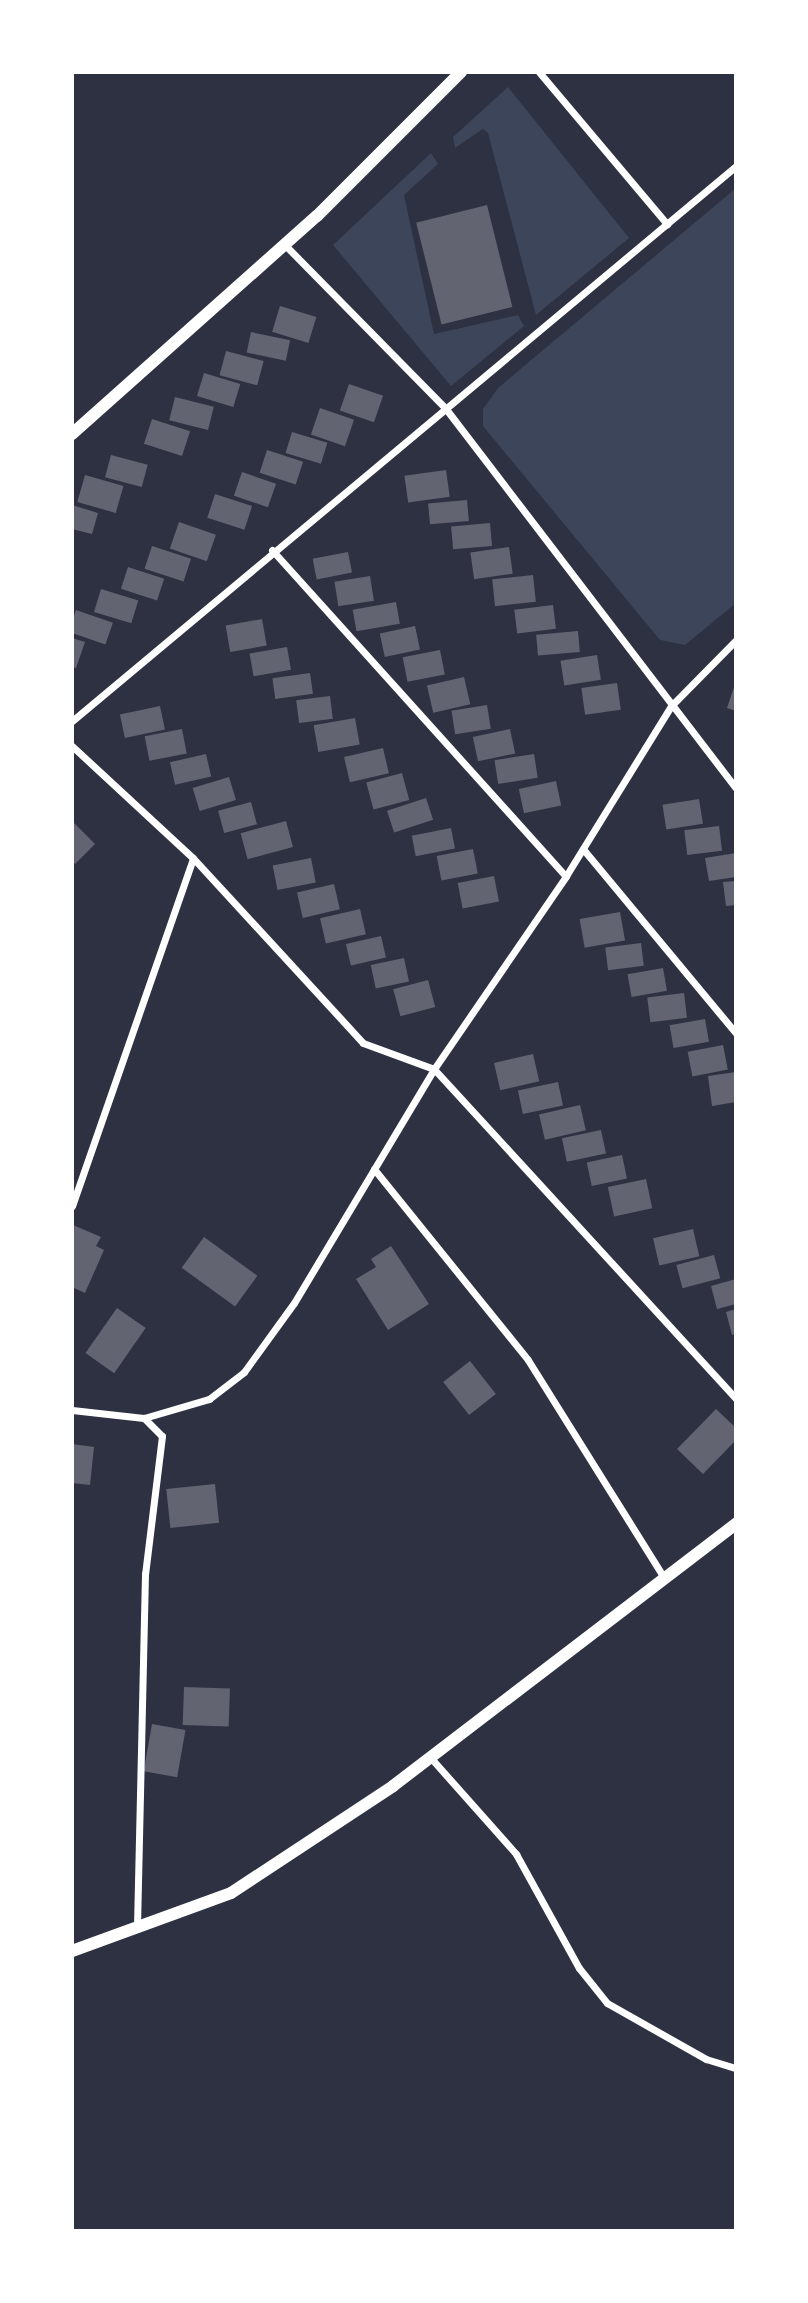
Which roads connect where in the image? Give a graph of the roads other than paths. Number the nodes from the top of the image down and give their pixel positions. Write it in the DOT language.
graph roads {
  1 [pos="461,72"];
  2 [pos="539,72"];
  3 [pos="736,166"];
  4 [pos="667,224"];
  5 [pos="285,245"];
  6 [pos="446,409"];
  7 [pos="72,434"];
  8 [pos="272,550"];
  9 [pos="736,640"];
  10 [pos="671,706"];
  11 [pos="72,721"];
  12 [pos="72,746"];
  13 [pos="736,788"];
  14 [pos="583,849"];
  15 [pos="193,858"];
  16 [pos="566,876"];
  17 [pos="736,1033"];
  18 [pos="434,1069"];
  19 [pos="374,1169"];
  20 [pos="72,1206"];
  21 [pos="736,1399"];
  22 [pos="72,1410"];
  23 [pos="144,1418"];
  24 [pos="736,1524"];
  25 [pos="665,1579"];
  26 [pos="430,1757"];
  27 [pos="137,1927"];
  28 [pos="72,1951"];
  29 [pos="736,2068"];
  1 -- 5 [label="street"];
  2 -- 4 [label="street"];
  3 -- 4 [label="street"];
  4 -- 6 [label="street"];
  5 -- 6 [label="street"];
  5 -- 7 [label="street"];
  6 -- 8 [label="street"];
  6 -- 10 [label="street"];
  8 -- 11 [label="street"];
  8 -- 16 [label="street"];
  9 -- 10 [label="street"];
  10 -- 13 [label="street"];
  10 -- 14 [label="street"];
  12 -- 15 [label="street"];
  14 -- 16 [label="street"];
  14 -- 17 [label="street"];
  15 -- 18 [label="street"];
  15 -- 20 [label="street"];
  16 -- 18 [label="street"];
  18 -- 19 [label="street"];
  18 -- 21 [label="street"];
  19 -- 23 [label="street"];
  19 -- 25 [label="street"];
  22 -- 23 [label="street"];
  23 -- 27 [label="street"];
  24 -- 25 [label="street"];
  25 -- 26 [label="street"];
  26 -- 27 [label="street"];
  26 -- 29 [label="street"];
  27 -- 28 [label="street"];
}
